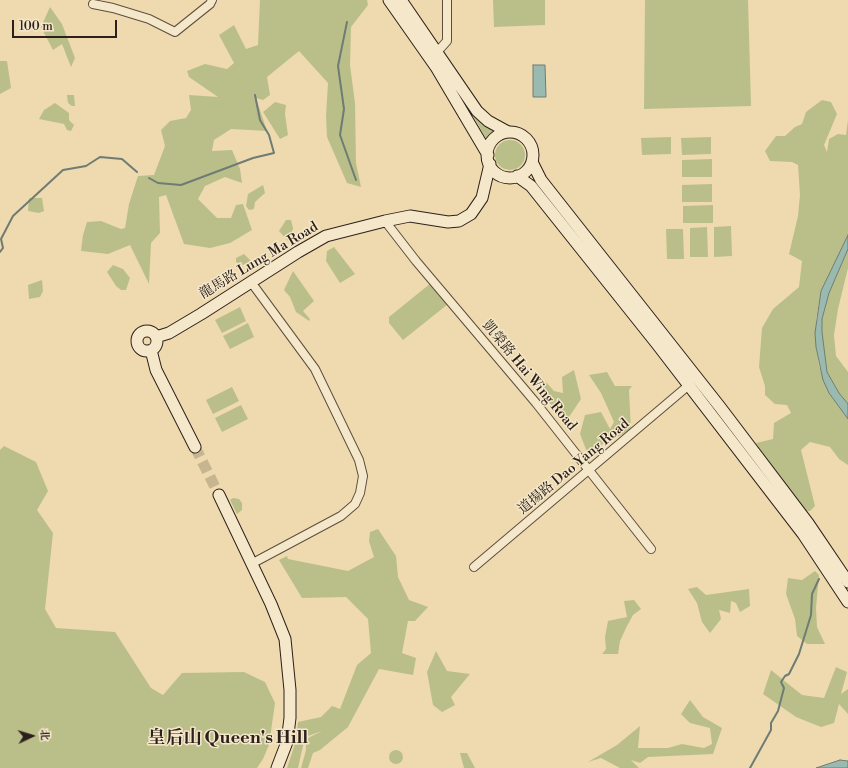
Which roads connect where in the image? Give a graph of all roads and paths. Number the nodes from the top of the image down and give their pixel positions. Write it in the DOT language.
graph roads {
  1 [pos="212,0"];
  2 [pos="389,0"];
  3 [pos="401,0"];
  4 [pos="447,0"];
  5 [pos="93,4"];
  6 [pos="438,51"];
  7 [pos="508,132"];
  8 [pos="489,159"];
  9 [pos="532,162"];
  10 [pos="517,176"];
  11 [pos="505,177"];
  12 [pos="485,190"];
  13 [pos="385,221"];
  14 [pos="251,282"];
  15 [pos="156,337"];
  16 [pos="151,350"];
  17 [pos="689,385"];
  18 [pos="195,447"];
  19 [pos="589,470"];
  20 [pos="219,495"];
  21 [pos="652,549"];
  22 [pos="253,563"];
  23 [pos="474,567"];
  24 [pos="844,571"];
  25 [pos="848,582"];
  26 [pos="848,602"];
  27 [pos="277,768"];
  1 -- 5 [label="street"];
  2 -- 8 [label="main road"];
  3 -- 6 [label="main road"];
  4 -- 6 [label="street"];
  6 -- 7 [label="main road"];
  7 -- 8 [label="main road"];
  7 -- 9 [label="main road"];
  8 -- 11 [label="main road"];
  8 -- 12 [label="main road, 龍馬路 Lung Ma Road"];
  9 -- 10 [label="main road"];
  9 -- 24 [label="main road"];
  10 -- 11 [label="main road"];
  10 -- 17 [label="main road"];
  11 -- 12 [label="main road, 龍馬路 Lung Ma Road"];
  12 -- 13 [label="main road, 龍馬路 Lung Ma Road"];
  13 -- 14 [label="main road, 龍馬路 Lung Ma Road"];
  13 -- 19 [label="street, 凱榮路 Hai Wing Road"];
  14 -- 15 [label="main road, 龍馬路 Lung Ma Road"];
  14 -- 22 [label="street"];
  15 -- 16 [label="main road"];
  15 -- 16 [label="main road, 龍馬路 Lung Ma Road"];
  16 -- 18 [label="main road"];
  17 -- 19 [label="street, 道揚路 Dao Yang Road"];
  17 -- 26 [label="main road"];
  19 -- 21 [label="street, 凱榮路 Hai Wing Road"];
  19 -- 23 [label="street, 道揚路 Dao Yang Road"];
  20 -- 22 [label="main road"];
  22 -- 27 [label="main road"];
  24 -- 25 [label="main road"];
}
